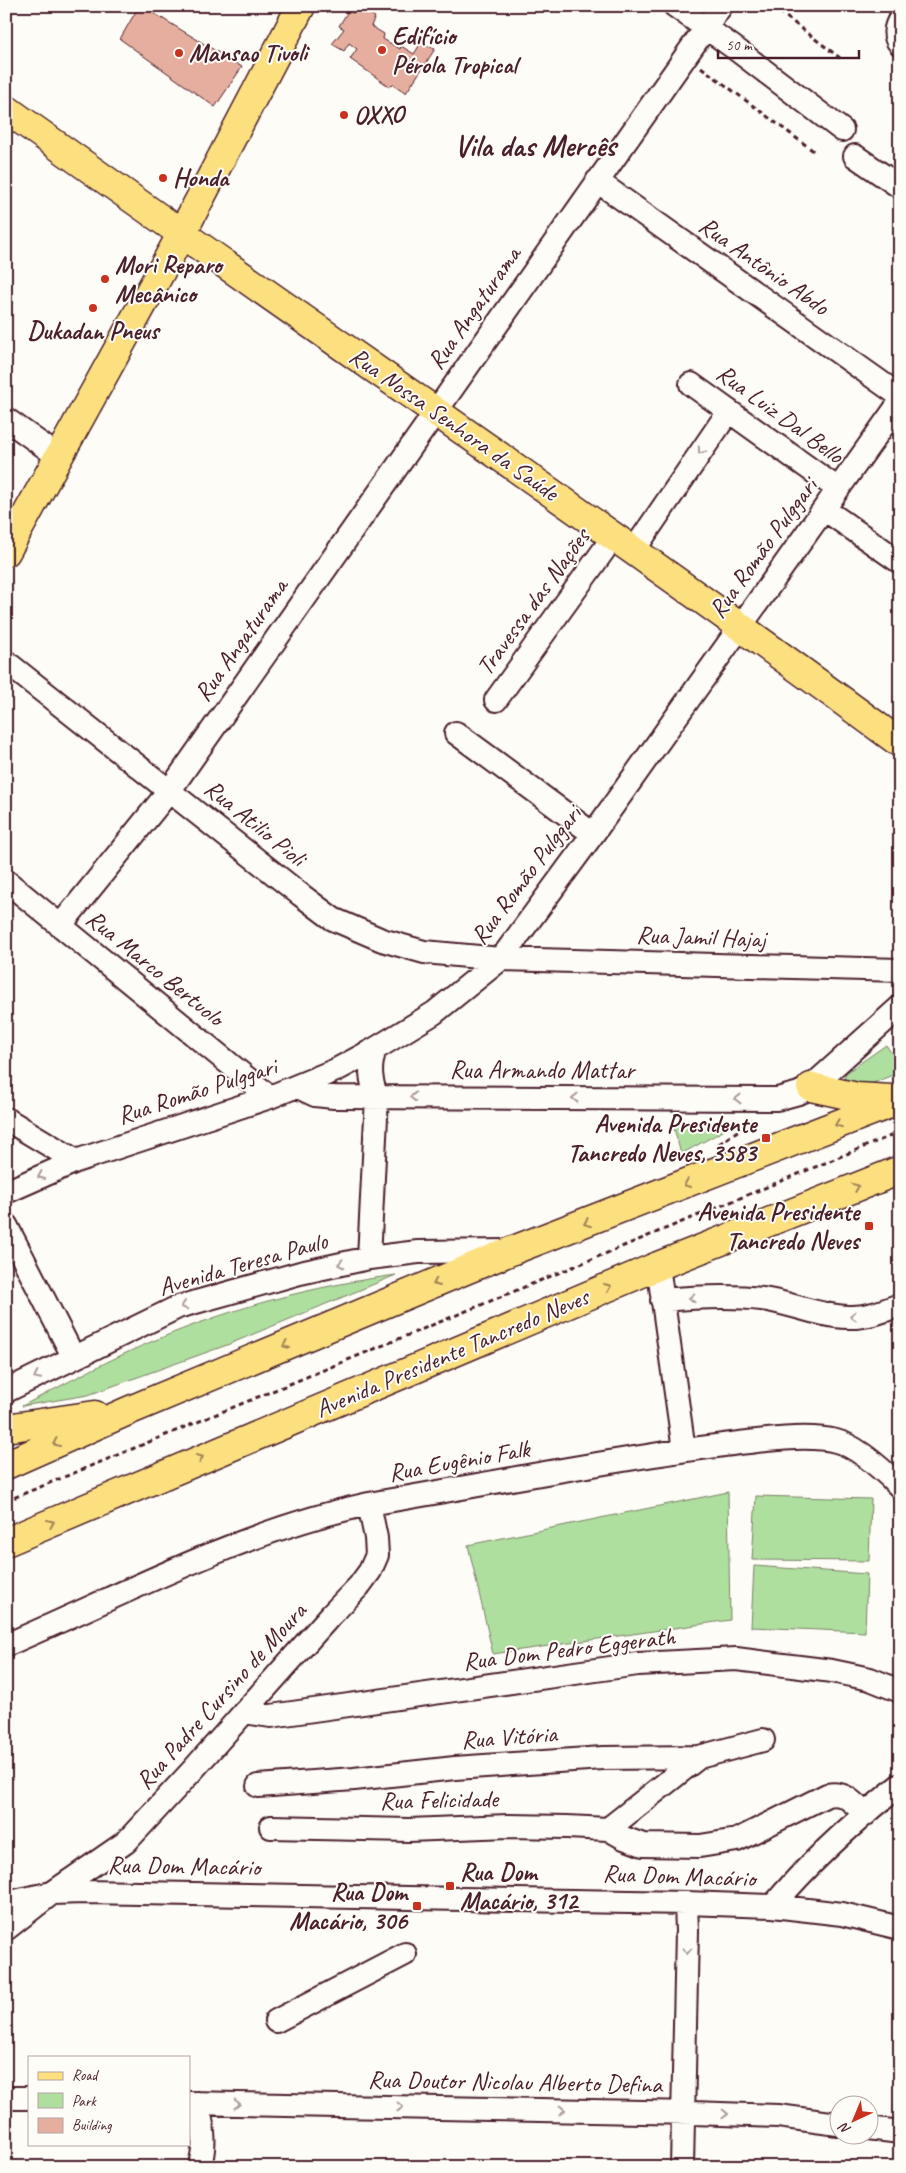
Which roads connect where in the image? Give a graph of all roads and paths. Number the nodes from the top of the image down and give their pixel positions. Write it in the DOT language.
graph roads {
  1 [pos="301,6"];
  2 [pos="675,6"];
  3 [pos="722,6"];
  4 [pos="772,6"];
  5 [pos="900,19"];
  6 [pos="706,27"];
  7 [pos="899,43"];
  8 [pos="686,56"];
  9 [pos="840,58"];
  10 [pos="6,109"];
  11 [pos="842,130"];
  12 [pos="815,152"];
  13 [pos="855,156"];
  14 [pos="597,181"];
  15 [pos="900,187"];
  16 [pos="181,235"];
  17 [pos="691,384"];
  18 [pos="900,396"];
  19 [pos="900,402"];
  20 [pos="436,410"];
  21 [pos="729,411"];
  22 [pos="6,419"];
  23 [pos="59,456"];
  24 [pos="838,490"];
  25 [pos="824,509"];
  26 [pos="624,543"];
  27 [pos="6,552"];
  28 [pos="900,562"];
  29 [pos="741,625"];
  30 [pos="6,662"];
  31 [pos="496,700"];
  32 [pos="456,733"];
  33 [pos="900,743"];
  34 [pos="170,790"];
  35 [pos="593,834"];
  36 [pos="6,881"];
  37 [pos="60,926"];
  38 [pos="501,959"];
  39 [pos="900,970"];
  40 [pos="900,1007"];
  41 [pos="375,1050"];
  42 [pos="298,1087"];
  43 [pos="798,1092"];
  44 [pos="270,1097"];
  45 [pos="378,1097"];
  46 [pos="900,1100"];
  47 [pos="6,1119"];
  48 [pos="900,1132"];
  49 [pos="76,1161"];
  50 [pos="900,1170"];
  51 [pos="6,1192"];
  52 [pos="6,1225"];
  53 [pos="511,1251"];
  54 [pos="370,1258"];
  55 [pos="658,1266"];
  56 [pos="662,1300"];
  57 [pos="900,1305"];
  58 [pos="74,1358"];
  59 [pos="6,1391"];
  60 [pos="128,1411"];
  61 [pos="6,1428"];
  62 [pos="684,1450"];
  63 [pos="6,1465"];
  64 [pos="895,1476"];
  65 [pos="6,1501"];
  66 [pos="368,1504"];
  67 [pos="6,1542"];
  68 [pos="6,1632"];
  69 [pos="33,1633"];
  70 [pos="6,1645"];
  71 [pos="900,1691"];
  72 [pos="244,1712"];
  73 [pos="763,1740"];
  74 [pos="699,1758"];
  75 [pos="258,1786"];
  76 [pos="900,1786"];
  77 [pos="866,1814"];
  78 [pos="271,1827"];
  79 [pos="608,1829"];
  80 [pos="52,1893"];
  81 [pos="686,1902"];
  82 [pos="6,1903"];
  83 [pos="773,1906"];
  84 [pos="900,1928"];
  85 [pos="6,1929"];
  86 [pos="405,1954"];
  87 [pos="276,2021"];
  88 [pos="6,2098"];
  89 [pos="28,2098"];
  90 [pos="193,2103"];
  91 [pos="683,2113"];
  92 [pos="828,2123"];
  93 [pos="878,2129"];
  94 [pos="900,2132"];
  95 [pos="199,2167"];
  96 [pos="682,2167"];
  1 -- 16 [label="main road"];
  2 -- 6 [label="street"];
  3 -- 6 [label="street, Rua Angaturama"];
  4 -- 9 [label="path"];
  5 -- 7 [label="street"];
  6 -- 8 [label="street, Rua Angaturama"];
  6 -- 11 [label="street"];
  8 -- 12 [label="path"];
  8 -- 14 [label="street, Rua Angaturama"];
  10 -- 16 [label="main road, Rua Nossa Senhora da Saúde"];
  13 -- 15 [label="street"];
  14 -- 18 [label="street, Rua Antônio Abdo"];
  14 -- 20 [label="street, Rua Angaturama"];
  16 -- 20 [label="main road, Rua Nossa Senhora da Saúde"];
  16 -- 23 [label="main road"];
  17 -- 21 [label="street, Rua Luiz Dal Bello"];
  19 -- 24 [label="street, Rua Romão Pulggari"];
  20 -- 26 [label="main road, Rua Nossa Senhora da Saúde"];
  20 -- 34 [label="street, Rua Angaturama"];
  21 -- 24 [label="street, Rua Luiz Dal Bello"];
  21 -- 26 [label="street, Travessa das Nações, one-way"];
  22 -- 23 [label="street"];
  23 -- 27 [label="main road"];
  24 -- 25 [label="street, Rua Romão Pulggari"];
  25 -- 28 [label="street"];
  25 -- 29 [label="street, Rua Romão Pulggari"];
  26 -- 29 [label="main road, Rua Nossa Senhora da Saúde"];
  26 -- 31 [label="street, Travessa das Nações"];
  29 -- 33 [label="main road, Rua Nossa Senhora da Saúde"];
  29 -- 35 [label="street, Rua Romão Pulggari"];
  30 -- 34 [label="street, Rua Atilio Pioli"];
  32 -- 35 [label="street"];
  34 -- 37 [label="street, Rua Angaturama"];
  34 -- 38 [label="street, Rua Atilio Pioli"];
  35 -- 38 [label="street, Rua Romão Pulggari"];
  36 -- 37 [label="street, Rua Marco Bertuolo"];
  37 -- 44 [label="street, Rua Marco Bertuolo"];
  38 -- 39 [label="street, Rua Jamil Hajaj"];
  38 -- 41 [label="street, Rua Romão Pulggari"];
  40 -- 43 [label="street"];
  41 -- 42 [label="street, Rua Romão Pulggari"];
  41 -- 45 [label="street"];
  42 -- 44 [label="street, Rua Romão Pulggari"];
  42 -- 45 [label="street, Rua Armando Mattar"];
  43 -- 45 [label="street, Rua Armando Mattar, one-way"];
  43 -- 46 [label="main road"];
  44 -- 49 [label="street, Rua Romão Pulggari"];
  45 -- 54 [label="street"];
  46 -- 53 [label="main road, one-way"];
  47 -- 49 [label="street"];
  48 -- 65 [label="path"];
  49 -- 51 [label="street, Rua Romão Pulggari, one-way"];
  55 -- 50 [label="main road, Avenida Presidente Tancredo Neves, one-way"];
  52 -- 58 [label="street"];
  53 -- 54 [label="street, Avenida Teresa Paulo"];
  53 -- 60 [label="main road, one-way"];
  54 -- 58 [label="street, Avenida Teresa Paulo, one-way"];
  55 -- 56 [label="street"];
  67 -- 55 [label="main road, Avenida Presidente Tancredo Neves, one-way"];
  57 -- 56 [label="street, one-way"];
  56 -- 62 [label="street"];
  58 -- 59 [label="street, Avenida Teresa Paulo, one-way"];
  60 -- 61 [label="main road"];
  60 -- 63 [label="main road, one-way"];
  62 -- 64 [label="street, Rua Eugênio Falk"];
  62 -- 66 [label="street, Rua Eugênio Falk"];
  66 -- 69 [label="street, Rua Eugênio Falk"];
  66 -- 72 [label="street, Rua Padre Cursino de Moura"];
  68 -- 69 [label="street, Rua Eugênio Falk"];
  69 -- 70 [label="street, Rua Eugênio Falk"];
  71 -- 72 [label="street, Rua Dom Pedro Eggerath"];
  72 -- 80 [label="street, Rua Padre Cursino de Moura"];
  73 -- 74 [label="street, Rua Vitória"];
  74 -- 75 [label="street, Rua Vitória"];
  74 -- 79 [label="street"];
  76 -- 77 [label="street"];
  77 -- 79 [label="street, Rua Felicidade"];
  77 -- 83 [label="street"];
  78 -- 79 [label="street, Rua Felicidade"];
  80 -- 81 [label="street, Rua Dom Macário"];
  80 -- 82 [label="street, Rua Dom Macário"];
  80 -- 85 [label="street, Rua Padre Cursino de Moura"];
  81 -- 83 [label="street, Rua Dom Macário"];
  81 -- 91 [label="street, one-way"];
  83 -- 84 [label="street, Rua Dom Macário"];
  86 -- 87 [label="street"];
  88 -- 89 [label="street"];
  90 -- 91 [label="street, Rua Doutor Nicolau Alberto Defina, one-way"];
  90 -- 95 [label="street"];
  91 -- 92 [label="street, Rua Doutor Nicolau Alberto Defina, one-way"];
  91 -- 96 [label="street"];
  93 -- 94 [label="street"];
}
